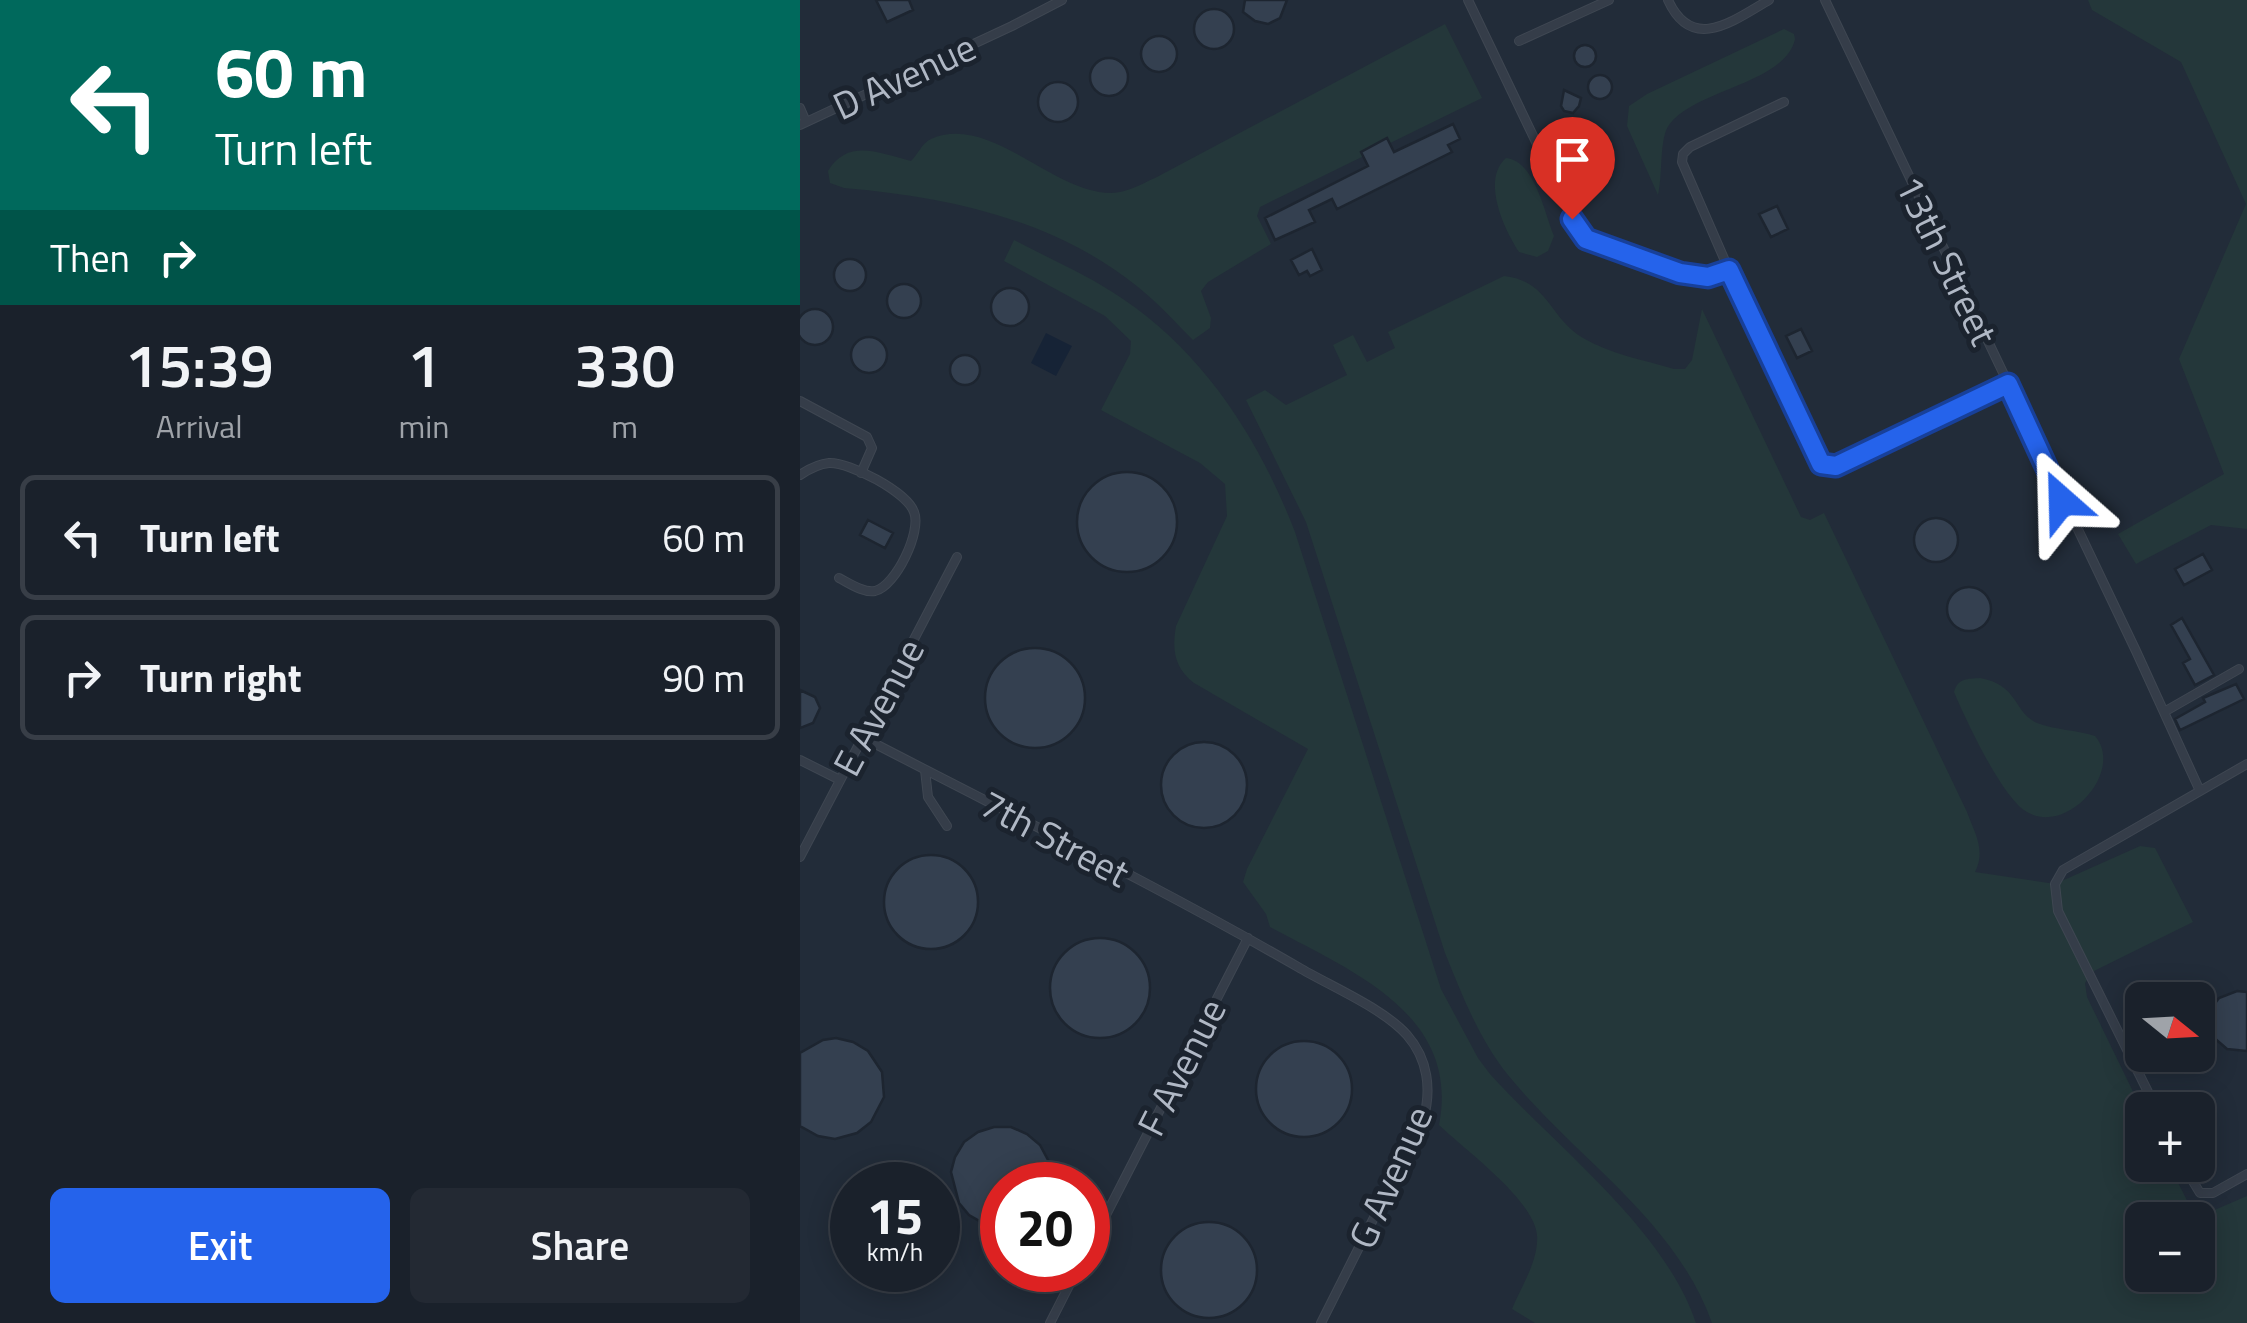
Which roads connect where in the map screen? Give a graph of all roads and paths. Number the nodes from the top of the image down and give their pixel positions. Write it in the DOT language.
graph roads {
  1 [pos="1062,0"];
  2 [pos="1468,0"];
  3 [pos="1608,0"];
  4 [pos="1668,0"];
  5 [pos="1769,0"];
  6 [pos="1825,0"];
  7 [pos="1050,3"];
  8 [pos="1520,41"];
  9 [pos="1784,102"];
  10 [pos="800,108"];
  11 [pos="803,123"];
  12 [pos="1729,270"];
  13 [pos="2008,384"];
  14 [pos="800,401"];
  15 [pos="861,473"];
  16 [pos="800,475"];
  17 [pos="957,557"];
  18 [pos="839,578"];
  19 [pos="2239,669"];
  20 [pos="2164,712"];
  21 [pos="862,737"];
  22 [pos="800,760"];
  23 [pos="2247,764"];
  24 [pos="925,770"];
  25 [pos="840,780"];
  26 [pos="2200,790"];
  27 [pos="947,826"];
  28 [pos="800,857"];
  29 [pos="1248,938"];
  30 [pos="2147,1092"];
  31 [pos="2247,1174"];
  32 [pos="2193,1182"];
  33 [pos="1110,1207"];
  34 [pos="1067,1292"];
  35 [pos="1051,1323"];
  36 [pos="1321,1323"];
  1 -- 7 [label="lane, D Avenue"];
  2 -- 12 [label="lane"];
  3 -- 8 [label="lane"];
  4 -- 5 [label="lane"];
  6 -- 13 [label="lane, 13th Street"];
  7 -- 11 [label="lane, D Avenue"];
  9 -- 12 [label="lane"];
  10 -- 11 [label="lane"];
  12 -- 13 [label="lane"];
  13 -- 20 [label="lane, 13th Street"];
  14 -- 15 [label="lane"];
  15 -- 16 [label="lane"];
  15 -- 18 [label="lane"];
  17 -- 21 [label="lane, E Avenue"];
  19 -- 20 [label="lane"];
  20 -- 26 [label="lane, 13th Street"];
  21 -- 24 [label="lane, 7th Street"];
  21 -- 25 [label="lane, E Avenue"];
  22 -- 25 [label="lane"];
  23 -- 26 [label="lane"];
  24 -- 27 [label="lane"];
  24 -- 29 [label="lane, 7th Street"];
  25 -- 28 [label="lane, E Avenue"];
  26 -- 30 [label="lane"];
  29 -- 33 [label="lane, F Avenue"];
  29 -- 36 [label="lane, G Avenue"];
  31 -- 32 [label="lane"];
  34 -- 35 [label="lane"];
}
